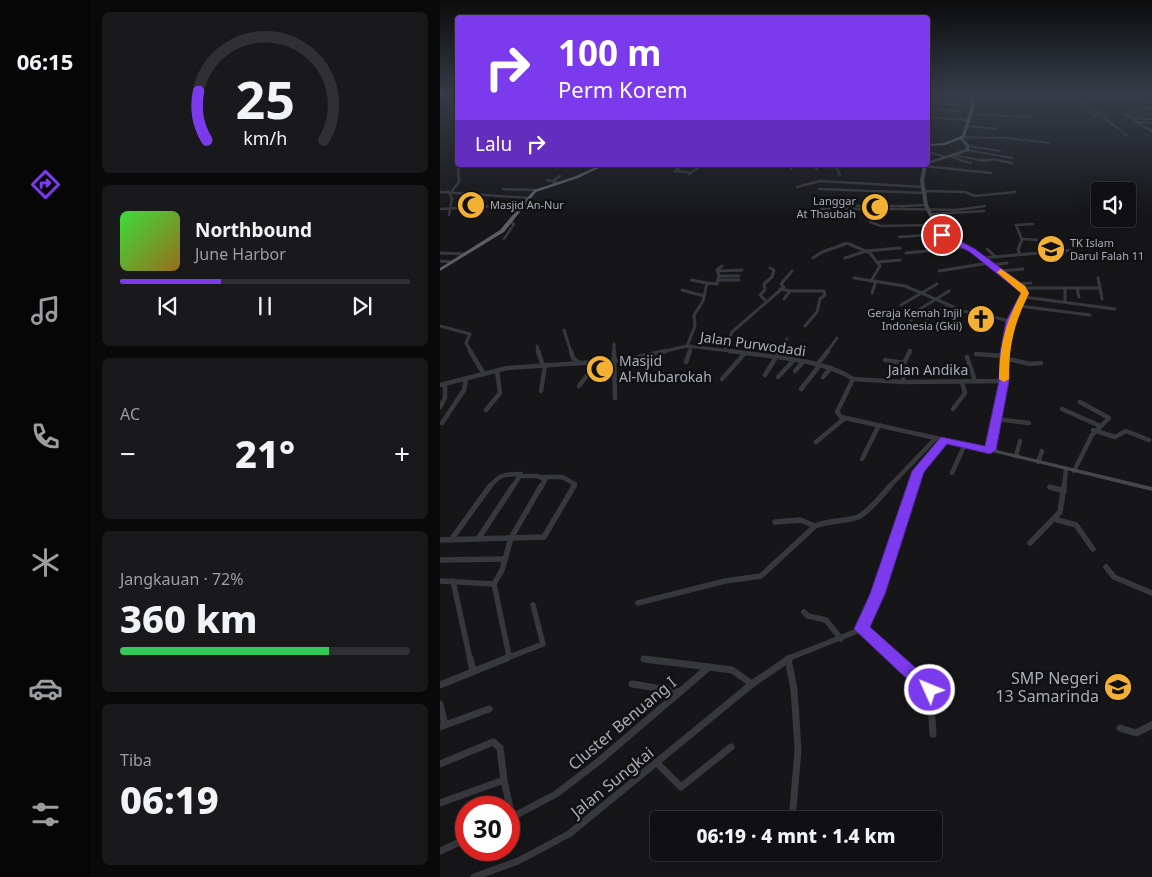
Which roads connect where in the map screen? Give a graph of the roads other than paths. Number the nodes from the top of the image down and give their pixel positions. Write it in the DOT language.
graph roads {
  1 [pos="960,135"];
  2 [pos="961,135"];
  3 [pos="1127,135"];
  4 [pos="1132,136"];
  5 [pos="959,138"];
  6 [pos="1008,138"];
  7 [pos="965,142"];
  8 [pos="1010,142"];
  9 [pos="1049,143"];
  10 [pos="930,148"];
  11 [pos="967,148"];
  12 [pos="930,150"];
  13 [pos="1000,151"];
  14 [pos="954,154"];
  15 [pos="947,156"];
  16 [pos="1012,158"];
  17 [pos="930,162"];
  18 [pos="930,163"];
  19 [pos="971,163"];
  20 [pos="1012,163"];
  21 [pos="458,167"];
  22 [pos="597,167"];
  23 [pos="680,167"];
  24 [pos="698,167"];
  25 [pos="836,167"];
  26 [pos="927,167"];
  27 [pos="844,172"];
  28 [pos="991,173"];
  29 [pos="560,176"];
  30 [pos="546,180"];
  31 [pos="867,180"];
  32 [pos="904,181"];
  33 [pos="555,182"];
  34 [pos="866,184"];
  35 [pos="797,186"];
  36 [pos="902,186"];
  37 [pos="503,189"];
  38 [pos="819,189"];
  39 [pos="537,190"];
  40 [pos="925,190"];
  41 [pos="450,191"];
  42 [pos="440,192"];
  43 [pos="1015,192"];
  44 [pos="529,198"];
  45 [pos="525,204"];
  46 [pos="926,205"];
  47 [pos="985,206"];
  48 [pos="452,208"];
  49 [pos="904,208"];
  50 [pos="440,209"];
  51 [pos="819,209"];
  52 [pos="984,211"];
  53 [pos="930,213"];
  54 [pos="449,215"];
  55 [pos="510,222"];
  56 [pos="870,222"];
  57 [pos="1033,224"];
  58 [pos="935,225"];
  59 [pos="941,234"];
  60 [pos="899,237"];
  61 [pos="504,239"];
  62 [pos="1022,239"];
  63 [pos="1037,240"];
  64 [pos="967,247"];
  65 [pos="900,248"];
  66 [pos="987,249"];
  67 [pos="1072,250"];
  68 [pos="866,251"];
  69 [pos="440,252"];
  70 [pos="906,253"];
  71 [pos="465,254"];
  72 [pos="1020,254"];
  73 [pos="996,257"];
  74 [pos="813,258"];
  75 [pos="845,258"];
  76 [pos="983,258"];
  77 [pos="900,260"];
  78 [pos="440,261"];
  79 [pos="452,262"];
  80 [pos="878,262"];
  81 [pos="1007,263"];
  82 [pos="991,264"];
  83 [pos="722,266"];
  84 [pos="770,268"];
  85 [pos="440,270"];
  86 [pos="742,270"];
  87 [pos="1023,270"];
  88 [pos="717,271"];
  89 [pos="792,271"];
  90 [pos="939,271"];
  91 [pos="1000,271"];
  92 [pos="718,278"];
  93 [pos="739,278"];
  94 [pos="854,278"];
  95 [pos="1098,278"];
  96 [pos="691,280"];
  97 [pos="874,281"];
  98 [pos="707,283"];
  99 [pos="1031,283"];
  100 [pos="937,284"];
  101 [pos="1020,286"];
  102 [pos="1065,288"];
  103 [pos="1077,288"];
  104 [pos="1100,288"];
  105 [pos="780,289"];
  106 [pos="682,290"];
  107 [pos="790,291"];
  108 [pos="949,291"];
  109 [pos="872,293"];
  110 [pos="921,293"];
  111 [pos="704,296"];
  112 [pos="1024,296"];
  113 [pos="1079,297"];
  114 [pos="1102,298"];
  115 [pos="784,299"];
  116 [pos="936,300"];
  117 [pos="1052,300"];
  118 [pos="766,301"];
  119 [pos="1065,301"];
  120 [pos="901,305"];
  121 [pos="948,305"];
  122 [pos="1019,306"];
  123 [pos="1052,309"];
  124 [pos="1115,309"];
  125 [pos="1090,315"];
  126 [pos="986,316"];
  127 [pos="927,319"];
  128 [pos="910,320"];
  129 [pos="1011,321"];
  130 [pos="440,326"];
  131 [pos="805,326"];
  132 [pos="985,328"];
  133 [pos="564,330"];
  134 [pos="837,338"];
  135 [pos="787,339"];
  136 [pos="614,344"];
  137 [pos="537,346"];
  138 [pos="689,346"];
  139 [pos="725,350"];
  140 [pos="910,350"];
  141 [pos="745,354"];
  142 [pos="976,354"];
  143 [pos="967,357"];
  144 [pos="1004,357"];
  145 [pos="775,358"];
  146 [pos="885,360"];
  147 [pos="615,361"];
  148 [pos="793,361"];
  149 [pos="686,362"];
  150 [pos="803,362"];
  151 [pos="1041,362"];
  152 [pos="591,363"];
  153 [pos="904,363"];
  154 [pos="579,364"];
  155 [pos="819,365"];
  156 [pos="544,366"];
  157 [pos="831,368"];
  158 [pos="497,371"];
  159 [pos="795,372"];
  160 [pos="484,374"];
  161 [pos="765,375"];
  162 [pos="823,376"];
  163 [pos="778,377"];
  164 [pos="466,379"];
  165 [pos="722,379"];
  166 [pos="853,379"];
  167 [pos="1004,381"];
  168 [pos="903,382"];
  169 [pos="962,382"];
  170 [pos="976,382"];
  171 [pos="442,384"];
  172 [pos="579,386"];
  173 [pos="801,389"];
  174 [pos="540,391"];
  175 [pos="614,398"];
  176 [pos="1080,402"];
  177 [pos="440,407"];
  178 [pos="953,409"];
  179 [pos="1062,409"];
  180 [pos="486,410"];
  181 [pos="845,418"];
  182 [pos="996,419"];
  183 [pos="442,423"];
  184 [pos="1028,424"];
  185 [pos="879,425"];
  186 [pos="1098,425"];
  187 [pos="1093,430"];
  188 [pos="936,438"];
  189 [pos="945,440"];
  190 [pos="1149,440"];
  191 [pos="1020,441"];
  192 [pos="816,442"];
  193 [pos="965,444"];
  194 [pos="990,450"];
  195 [pos="1042,451"];
  196 [pos="1016,456"];
  197 [pos="862,459"];
  198 [pos="1038,462"];
  199 [pos="1066,469"];
  200 [pos="1074,471"];
  201 [pos="952,473"];
  202 [pos="521,476"];
  203 [pos="543,477"];
  204 [pos="1050,487"];
  205 [pos="1152,489"];
  206 [pos="1064,491"];
  207 [pos="1054,519"];
  208 [pos="775,522"];
  209 [pos="815,526"];
  210 [pos="511,538"];
  211 [pos="478,539"];
  212 [pos="440,540"];
  213 [pos="451,540"];
  214 [pos="1030,543"];
  215 [pos="1093,549"];
  216 [pos="505,559"];
  217 [pos="440,560"];
  218 [pos="1106,567"];
  219 [pos="440,581"];
  220 [pos="454,581"];
  221 [pos="494,584"];
  222 [pos="1152,593"];
  223 [pos="638,603"];
  224 [pos="533,605"];
  225 [pos="804,612"];
  226 [pos="862,629"];
  227 [pos="841,639"];
  228 [pos="509,656"];
  229 [pos="644,659"];
  230 [pos="788,659"];
  231 [pos="709,667"];
  232 [pos="473,671"];
  233 [pos="632,684"];
  234 [pos="752,684"];
  235 [pos="440,685"];
  236 [pos="680,692"];
  237 [pos="440,704"];
  238 [pos="489,709"];
  239 [pos="1152,725"];
  240 [pos="442,726"];
  241 [pos="1120,728"];
  242 [pos="932,734"];
  243 [pos="731,747"];
  244 [pos="658,763"];
  245 [pos="440,764"];
  246 [pos="504,780"];
  247 [pos="507,796"];
  248 [pos="440,803"];
  249 [pos="793,811"];
  250 [pos="520,813"];
  251 [pos="455,844"];
  252 [pos="440,851"];
  253 [pos="474,877"];
  1 -- 5 [label="highway"];
  2 -- 5 [label="highway"];
  3 -- 4 [label="street"];
  5 -- 6 [label="street"];
  5 -- 7 [label="highway"];
  5 -- 7 [label="main road"];
  5 -- 10 [label="highway"];
  6 -- 8 [label="street"];
  6 -- 9 [label="street"];
  7 -- 11 [label="main road"];
  11 -- 13 [label="street"];
  11 -- 14 [label="main road"];
  11 -- 16 [label="street"];
  12 -- 15 [label="street"];
  14 -- 15 [label="main road"];
  14 -- 20 [label="street"];
  15 -- 17 [label="main road"];
  15 -- 19 [label="street"];
  18 -- 28 [label="street"];
  21 -- 41 [label="street"];
  22 -- 33 [label="highway"];
  23 -- 24 [label="street"];
  25 -- 27 [label="street"];
  26 -- 40 [label="main road"];
  29 -- 33 [label="street"];
  30 -- 33 [label="street"];
  31 -- 34 [label="street"];
  32 -- 36 [label="street"];
  33 -- 39 [label="highway"];
  34 -- 35 [label="street"];
  34 -- 36 [label="street"];
  36 -- 40 [label="street"];
  37 -- 39 [label="street"];
  38 -- 40 [label="street"];
  39 -- 44 [label="highway"];
  40 -- 43 [label="street"];
  40 -- 46 [label="main road"];
  41 -- 42 [label="street"];
  41 -- 44 [label="street"];
  41 -- 48 [label="street"];
  44 -- 45 [label="highway"];
  45 -- 48 [label="street"];
  45 -- 55 [label="highway"];
  46 -- 49 [label="street"];
  46 -- 53 [label="main road"];
  47 -- 53 [label="street"];
  48 -- 50 [label="street"];
  48 -- 54 [label="street"];
  49 -- 51 [label="street"];
  49 -- 53 [label="street"];
  52 -- 53 [label="street"];
  53 -- 58 [label="main road"];
  55 -- 61 [label="street"];
  55 -- 71 [label="highway"];
  56 -- 58 [label="street"];
  57 -- 62 [label="street"];
  58 -- 59 [label="main road"];
  59 -- 60 [label="street"];
  59 -- 64 [label="main road"];
  62 -- 63 [label="street"];
  62 -- 72 [label="street"];
  64 -- 70 [label="street"];
  64 -- 76 [label="main road"];
  65 -- 68 [label="street"];
  66 -- 73 [label="street"];
  67 -- 72 [label="street"];
  68 -- 74 [label="street"];
  68 -- 75 [label="street"];
  68 -- 80 [label="street"];
  69 -- 71 [label="street"];
  71 -- 79 [label="highway"];
  72 -- 73 [label="street"];
  73 -- 76 [label="street"];
  76 -- 82 [label="main road"];
  77 -- 80 [label="street"];
  78 -- 79 [label="street"];
  79 -- 85 [label="highway"];
  80 -- 97 [label="street"];
  81 -- 82 [label="street"];
  82 -- 90 [label="street"];
  82 -- 91 [label="main road"];
  83 -- 88 [label="street"];
  84 -- 118 [label="street"];
  86 -- 88 [label="street"];
  87 -- 91 [label="street"];
  88 -- 92 [label="street"];
  89 -- 105 [label="street"];
  91 -- 101 [label="main road"];
  92 -- 93 [label="street"];
  92 -- 98 [label="street"];
  94 -- 97 [label="street"];
  95 -- 104 [label="street"];
  96 -- 98 [label="street"];
  97 -- 109 [label="street"];
  97 -- 110 [label="street"];
  98 -- 111 [label="street"];
  99 -- 101 [label="street"];
  100 -- 110 [label="street"];
  101 -- 102 [label="street"];
  101 -- 112 [label="main road"];
  102 -- 103 [label="street"];
  102 -- 119 [label="street"];
  103 -- 104 [label="street"];
  103 -- 113 [label="street"];
  104 -- 114 [label="street"];
  105 -- 107 [label="street"];
  105 -- 118 [label="street"];
  106 -- 111 [label="street"];
  107 -- 115 [label="street"];
  107 -- 131 [label="street"];
  108 -- 116 [label="street"];
  110 -- 116 [label="street"];
  110 -- 120 [label="street"];
  111 -- 138 [label="street"];
  112 -- 117 [label="street"];
  112 -- 122 [label="main road"];
  116 -- 121 [label="street"];
  116 -- 128 [label="street"];
  117 -- 119 [label="street"];
  117 -- 123 [label="street"];
  118 -- 139 [label="street"];
  119 -- 124 [label="street"];
  121 -- 126 [label="street"];
  121 -- 127 [label="street"];
  122 -- 123 [label="street"];
  122 -- 129 [label="main road"];
  123 -- 125 [label="street"];
  126 -- 129 [label="street"];
  126 -- 132 [label="street"];
  129 -- 144 [label="main road"];
  130 -- 160 [label="street"];
  133 -- 154 [label="street"];
  134 -- 155 [label="street"];
  135 -- 145 [label="street"];
  136 -- 147 [label="street"];
  137 -- 156 [label="street"];
  138 -- 139 [label="street, Jalan Purwodadi"];
  138 -- 147 [label="street, Jalan Purwodadi"];
  138 -- 149 [label="street"];
  139 -- 141 [label="street, Jalan Purwodadi"];
  140 -- 153 [label="street"];
  141 -- 145 [label="street, Jalan Purwodadi"];
  141 -- 165 [label="street"];
  142 -- 144 [label="street"];
  143 -- 170 [label="street"];
  144 -- 151 [label="street"];
  144 -- 167 [label="main road"];
  145 -- 148 [label="street, Jalan Purwodadi"];
  145 -- 161 [label="street"];
  146 -- 153 [label="street"];
  147 -- 152 [label="street, Jalan Purwodadi"];
  147 -- 175 [label="street"];
  148 -- 150 [label="street, Jalan Purwodadi"];
  148 -- 163 [label="street"];
  150 -- 155 [label="street, Jalan Purwodadi"];
  150 -- 159 [label="street"];
  152 -- 154 [label="street, Jalan Purwodadi"];
  152 -- 172 [label="street"];
  153 -- 168 [label="street"];
  154 -- 156 [label="street, Jalan Purwodadi"];
  155 -- 157 [label="street, Jalan Purwodadi"];
  155 -- 173 [label="street"];
  156 -- 158 [label="street, Jalan Purwodadi"];
  156 -- 174 [label="street"];
  157 -- 162 [label="street"];
  157 -- 166 [label="street, Jalan Purwodadi"];
  158 -- 160 [label="street, Jalan Purwodadi"];
  158 -- 180 [label="street"];
  160 -- 164 [label="street, Jalan Purwodadi"];
  164 -- 171 [label="street, Jalan Purwodadi"];
  164 -- 183 [label="street"];
  166 -- 168 [label="street, Jalan Andika"];
  166 -- 181 [label="street"];
  167 -- 170 [label="street, Jalan Andika"];
  167 -- 182 [label="main road"];
  168 -- 169 [label="street, Jalan Andika"];
  169 -- 170 [label="street, Jalan Andika"];
  169 -- 178 [label="street"];
  171 -- 177 [label="street"];
  176 -- 186 [label="street"];
  179 -- 186 [label="street"];
  181 -- 185 [label="street"];
  181 -- 192 [label="street"];
  182 -- 184 [label="street"];
  182 -- 194 [label="main road"];
  185 -- 188 [label="street"];
  185 -- 197 [label="street"];
  186 -- 187 [label="street"];
  187 -- 190 [label="street"];
  187 -- 200 [label="street"];
  188 -- 189 [label="street"];
  188 -- 209 [label="street"];
  189 -- 193 [label="street"];
  189 -- 226 [label="street"];
  191 -- 196 [label="street"];
  193 -- 194 [label="street"];
  193 -- 201 [label="street"];
  194 -- 196 [label="main road"];
  195 -- 198 [label="street"];
  196 -- 198 [label="main road"];
  198 -- 199 [label="main road"];
  199 -- 200 [label="main road"];
  199 -- 206 [label="street"];
  200 -- 205 [label="main road"];
  202 -- 203 [label="street"];
  202 -- 211 [label="street"];
  202 -- 213 [label="street"];
  203 -- 210 [label="street"];
  203 -- 210 [label="street"];
  204 -- 206 [label="street"];
  206 -- 207 [label="street"];
  207 -- 214 [label="street"];
  207 -- 215 [label="street"];
  208 -- 209 [label="street"];
  209 -- 223 [label="street"];
  210 -- 211 [label="street"];
  210 -- 216 [label="street"];
  211 -- 213 [label="street"];
  212 -- 213 [label="street"];
  216 -- 217 [label="street"];
  216 -- 221 [label="street"];
  218 -- 222 [label="street"];
  219 -- 220 [label="street"];
  220 -- 221 [label="street"];
  220 -- 232 [label="street"];
  221 -- 228 [label="street"];
  224 -- 228 [label="street"];
  225 -- 227 [label="street"];
  226 -- 227 [label="street, Jalan Sungkai"];
  226 -- 242 [label="street"];
  227 -- 230 [label="street, Jalan Sungkai"];
  228 -- 232 [label="street"];
  229 -- 231 [label="street"];
  230 -- 234 [label="street, Jalan Sungkai"];
  230 -- 249 [label="street"];
  231 -- 234 [label="street"];
  231 -- 236 [label="street, Cluster Benuang I"];
  232 -- 235 [label="street"];
  233 -- 236 [label="street"];
  234 -- 244 [label="street, Jalan Sungkai"];
  236 -- 250 [label="street, Cluster Benuang I"];
  237 -- 240 [label="street"];
  238 -- 240 [label="street"];
  239 -- 241 [label="street"];
  243 -- 244 [label="street"];
  244 -- 253 [label="street, Jalan Sungkai"];
  245 -- 246 [label="street"];
  246 -- 247 [label="street"];
  246 -- 248 [label="street"];
  251 -- 252 [label="street"];
}
